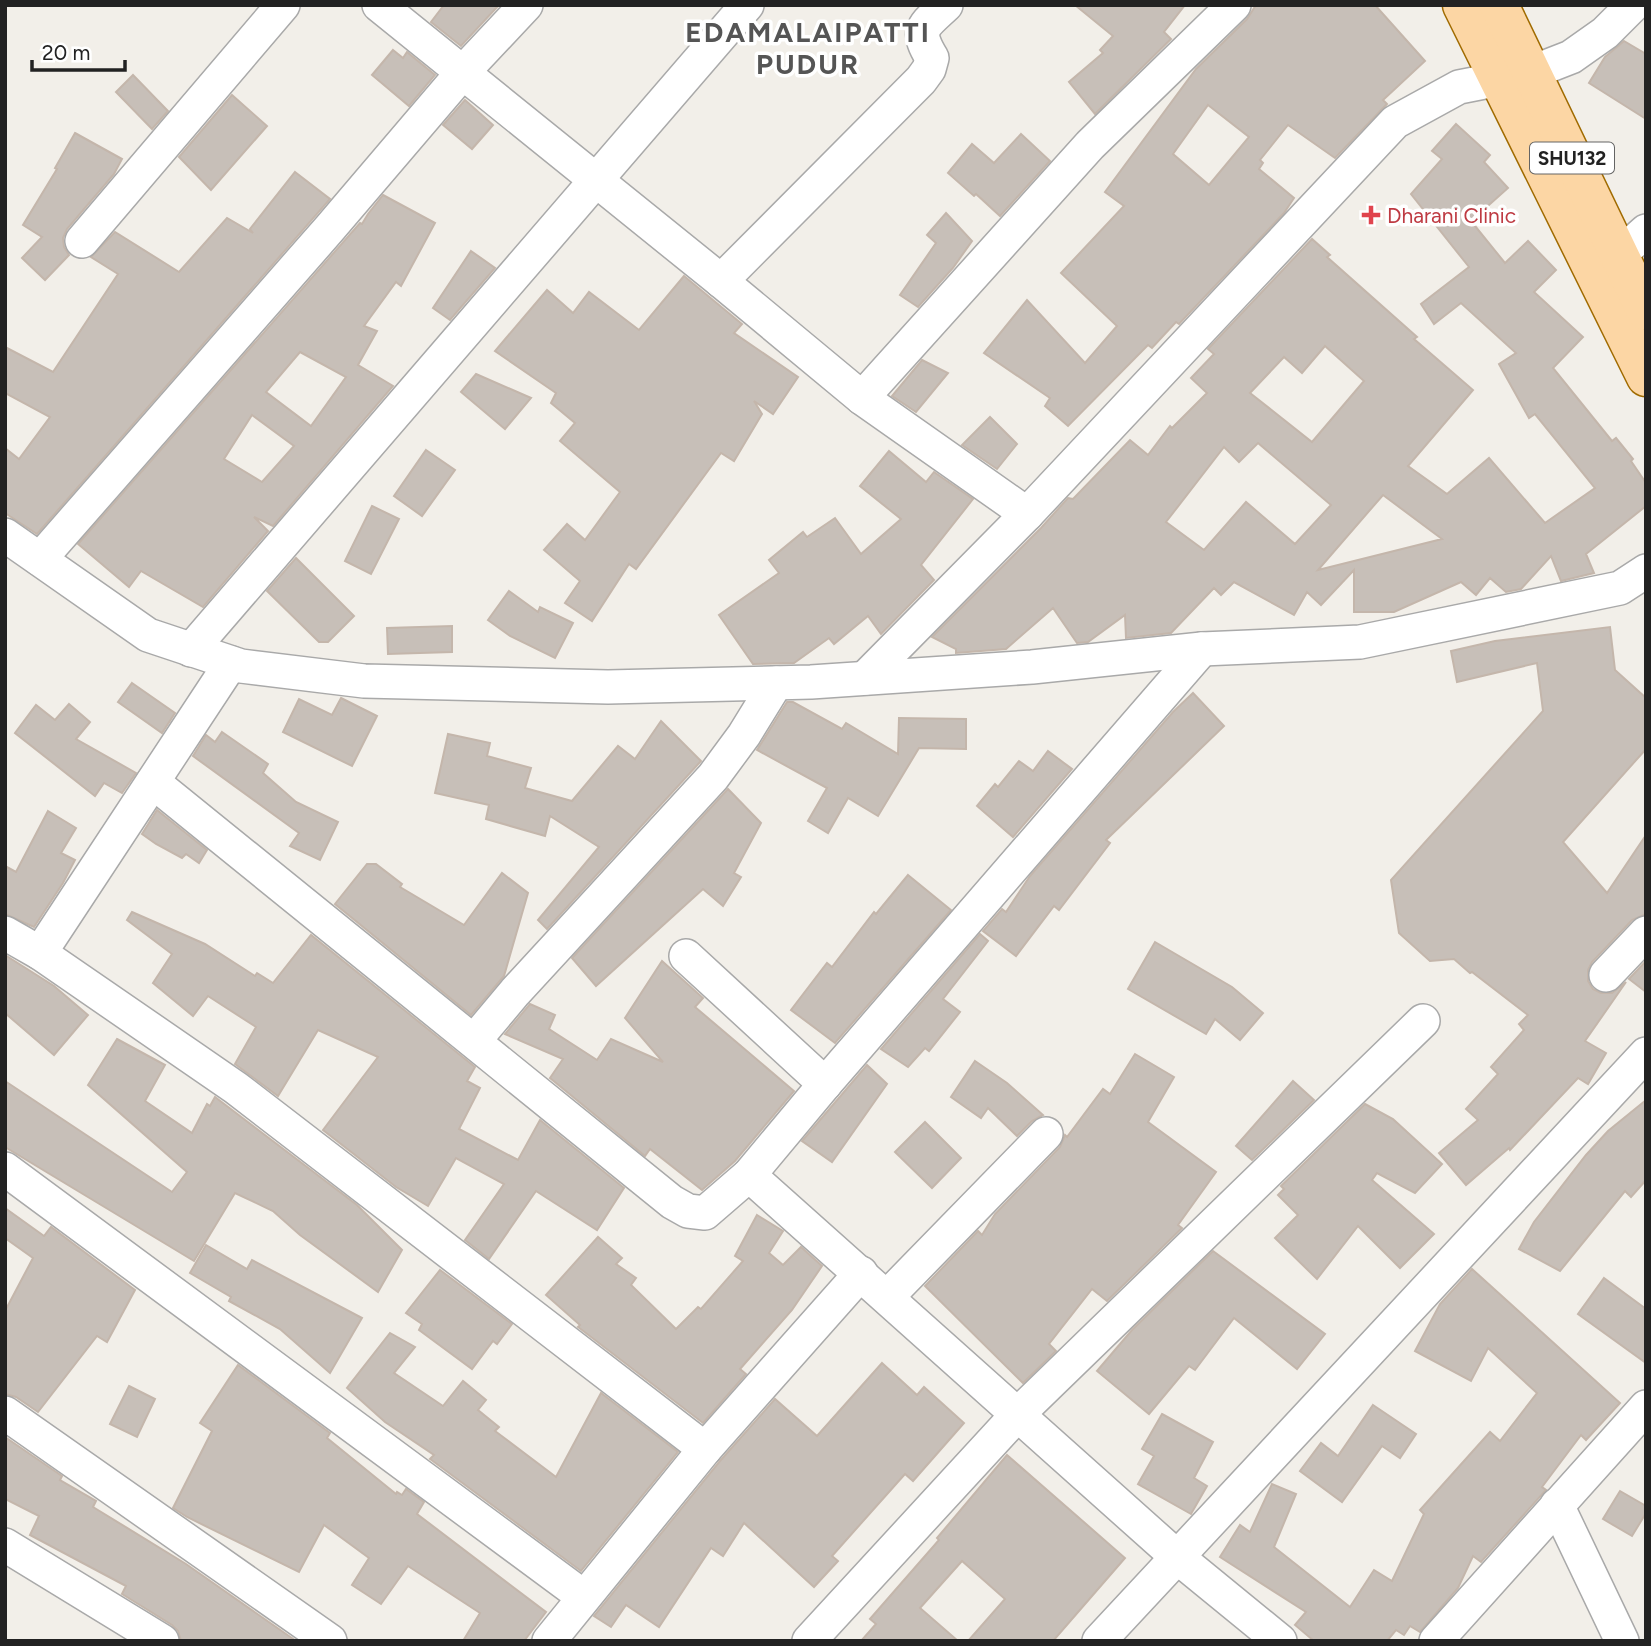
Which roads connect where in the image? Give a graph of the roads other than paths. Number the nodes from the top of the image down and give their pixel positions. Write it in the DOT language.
graph roads {
  1 [pos="283,5"];
  2 [pos="379,5"];
  3 [pos="526,5"];
  4 [pos="747,5"];
  5 [pos="946,5"];
  6 [pos="1234,5"];
  7 [pos="1462,5"];
  8 [pos="1499,5"];
  9 [pos="1633,5"];
  10 [pos="463,72"];
  11 [pos="1514,77"];
  12 [pos="596,180"];
  13 [pos="82,241"];
  14 [pos="1632,243"];
  15 [pos="721,281"];
  16 [pos="1646,311"];
  17 [pos="1646,377"];
  18 [pos="862,398"];
  19 [pos="1027,514"];
  20 [pos="5,535"];
  21 [pos="40,559"];
  22 [pos="1646,571"];
  23 [pos="1202,649"];
  24 [pos="191,650"];
  25 [pos="231,663"];
  26 [pos="865,678"];
  27 [pos="776,683"];
  28 [pos="153,782"];
  29 [pos="5,933"];
  30 [pos="1646,933"];
  31 [pos="40,953"];
  32 [pos="686,956"];
  33 [pos="1606,975"];
  34 [pos="1423,1021"];
  35 [pos="474,1041"];
  36 [pos="1646,1054"];
  37 [pos="825,1084"];
  38 [pos="1045,1134"];
  39 [pos="5,1169"];
  40 [pos="749,1175"];
  41 [pos="862,1273"];
  42 [pos="887,1297"];
  43 [pos="1646,1407"];
  44 [pos="5,1413"];
  45 [pos="1017,1415"];
  46 [pos="705,1449"];
  47 [pos="1558,1505"];
  48 [pos="5,1545"];
  49 [pos="1176,1556"];
  50 [pos="584,1597"];
  51 [pos="162,1641"];
  52 [pos="330,1641"];
  53 [pos="549,1641"];
  54 [pos="809,1641"];
  55 [pos="1099,1641"];
  56 [pos="1280,1641"];
  57 [pos="1436,1641"];
  58 [pos="1622,1641"];
  1 -- 13 [label="street"];
  2 -- 10 [label="street"];
  3 -- 10 [label="street"];
  4 -- 12 [label="street"];
  5 -- 15 [label="street"];
  6 -- 18 [label="street"];
  7 -- 11 [label="main road, SHU132"];
  8 -- 11 [label="main road, SHU132"];
  9 -- 11 [label="street"];
  10 -- 12 [label="street"];
  10 -- 21 [label="street"];
  11 -- 14 [label="main road, SHU132"];
  11 -- 17 [label="main road, SHU132"];
  11 -- 19 [label="street"];
  12 -- 15 [label="street"];
  12 -- 24 [label="street"];
  14 -- 16 [label="main road, SHU132"];
  15 -- 18 [label="street"];
  18 -- 19 [label="street"];
  19 -- 26 [label="street"];
  20 -- 21 [label="street"];
  21 -- 24 [label="street"];
  22 -- 23 [label="street"];
  23 -- 26 [label="street"];
  23 -- 37 [label="street"];
  24 -- 25 [label="street"];
  25 -- 27 [label="street"];
  25 -- 28 [label="street"];
  26 -- 27 [label="street"];
  27 -- 35 [label="street"];
  28 -- 31 [label="street"];
  28 -- 35 [label="street"];
  29 -- 31 [label="street"];
  30 -- 33 [label="street"];
  31 -- 46 [label="street"];
  32 -- 37 [label="street"];
  34 -- 45 [label="street"];
  35 -- 40 [label="street"];
  36 -- 49 [label="street"];
  37 -- 40 [label="street"];
  38 -- 42 [label="street"];
  39 -- 50 [label="street"];
  40 -- 41 [label="street"];
  41 -- 42 [label="street"];
  41 -- 46 [label="street"];
  42 -- 45 [label="street"];
  43 -- 47 [label="street"];
  44 -- 52 [label="street"];
  45 -- 49 [label="street"];
  45 -- 54 [label="street"];
  46 -- 50 [label="street"];
  47 -- 57 [label="street"];
  47 -- 58 [label="street"];
  48 -- 51 [label="street"];
  49 -- 55 [label="street"];
  49 -- 56 [label="street"];
  50 -- 53 [label="street"];
}
